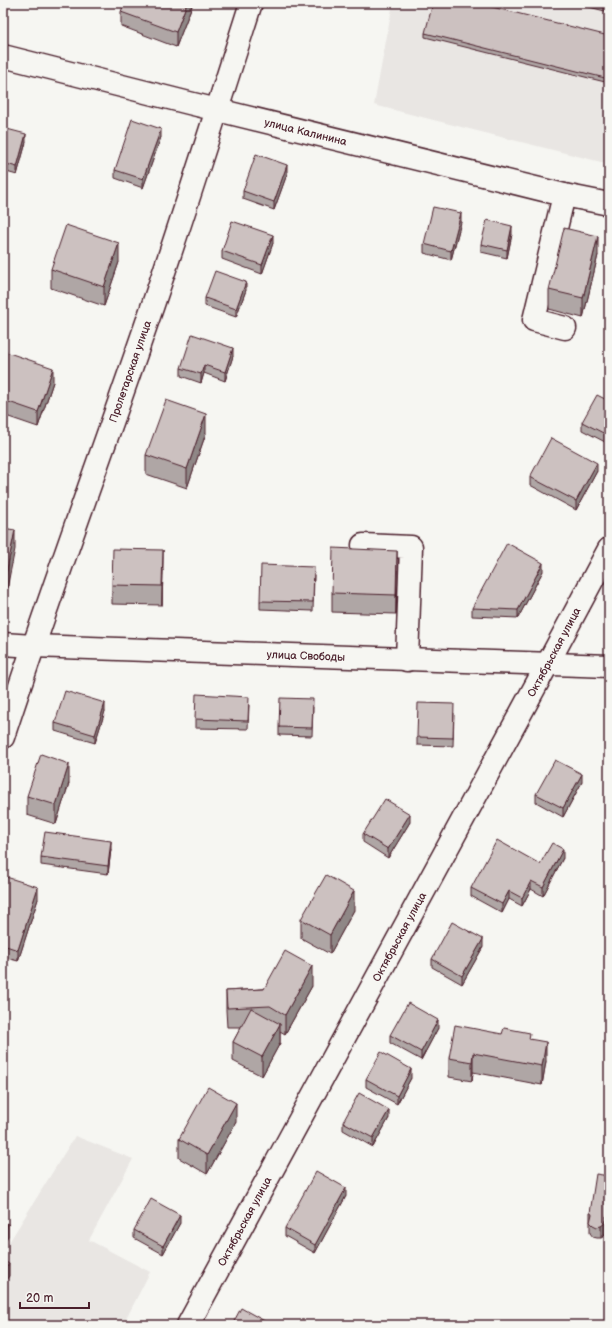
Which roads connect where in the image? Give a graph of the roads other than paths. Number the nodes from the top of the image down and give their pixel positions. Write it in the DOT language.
graph roads {
  1 [pos="251,3"];
  2 [pos="3,56"];
  3 [pos="217,109"];
  4 [pos="564,195"];
  5 [pos="609,204"];
  6 [pos="565,328"];
  7 [pos="364,545"];
  8 [pos="609,549"];
  9 [pos="3,644"];
  10 [pos="33,646"];
  11 [pos="407,660"];
  12 [pos="548,663"];
  13 [pos="609,666"];
  14 [pos="3,737"];
  15 [pos="188,1325"];
  1 -- 3 [label="street, Пролетарская улица"];
  2 -- 3 [label="street, улица Калинина"];
  3 -- 4 [label="street, улица Калинина"];
  3 -- 10 [label="street, Пролетарская улица"];
  4 -- 5 [label="street, улица Калинина"];
  4 -- 6 [label="street"];
  7 -- 11 [label="street"];
  8 -- 12 [label="street, Октябрьская улица"];
  9 -- 10 [label="street, улица Свободы"];
  10 -- 11 [label="street, улица Свободы"];
  10 -- 14 [label="street, Пролетарская улица"];
  11 -- 12 [label="street, улица Свободы"];
  12 -- 13 [label="street, улица Свободы"];
  12 -- 15 [label="street, Октябрьская улица"];
}
